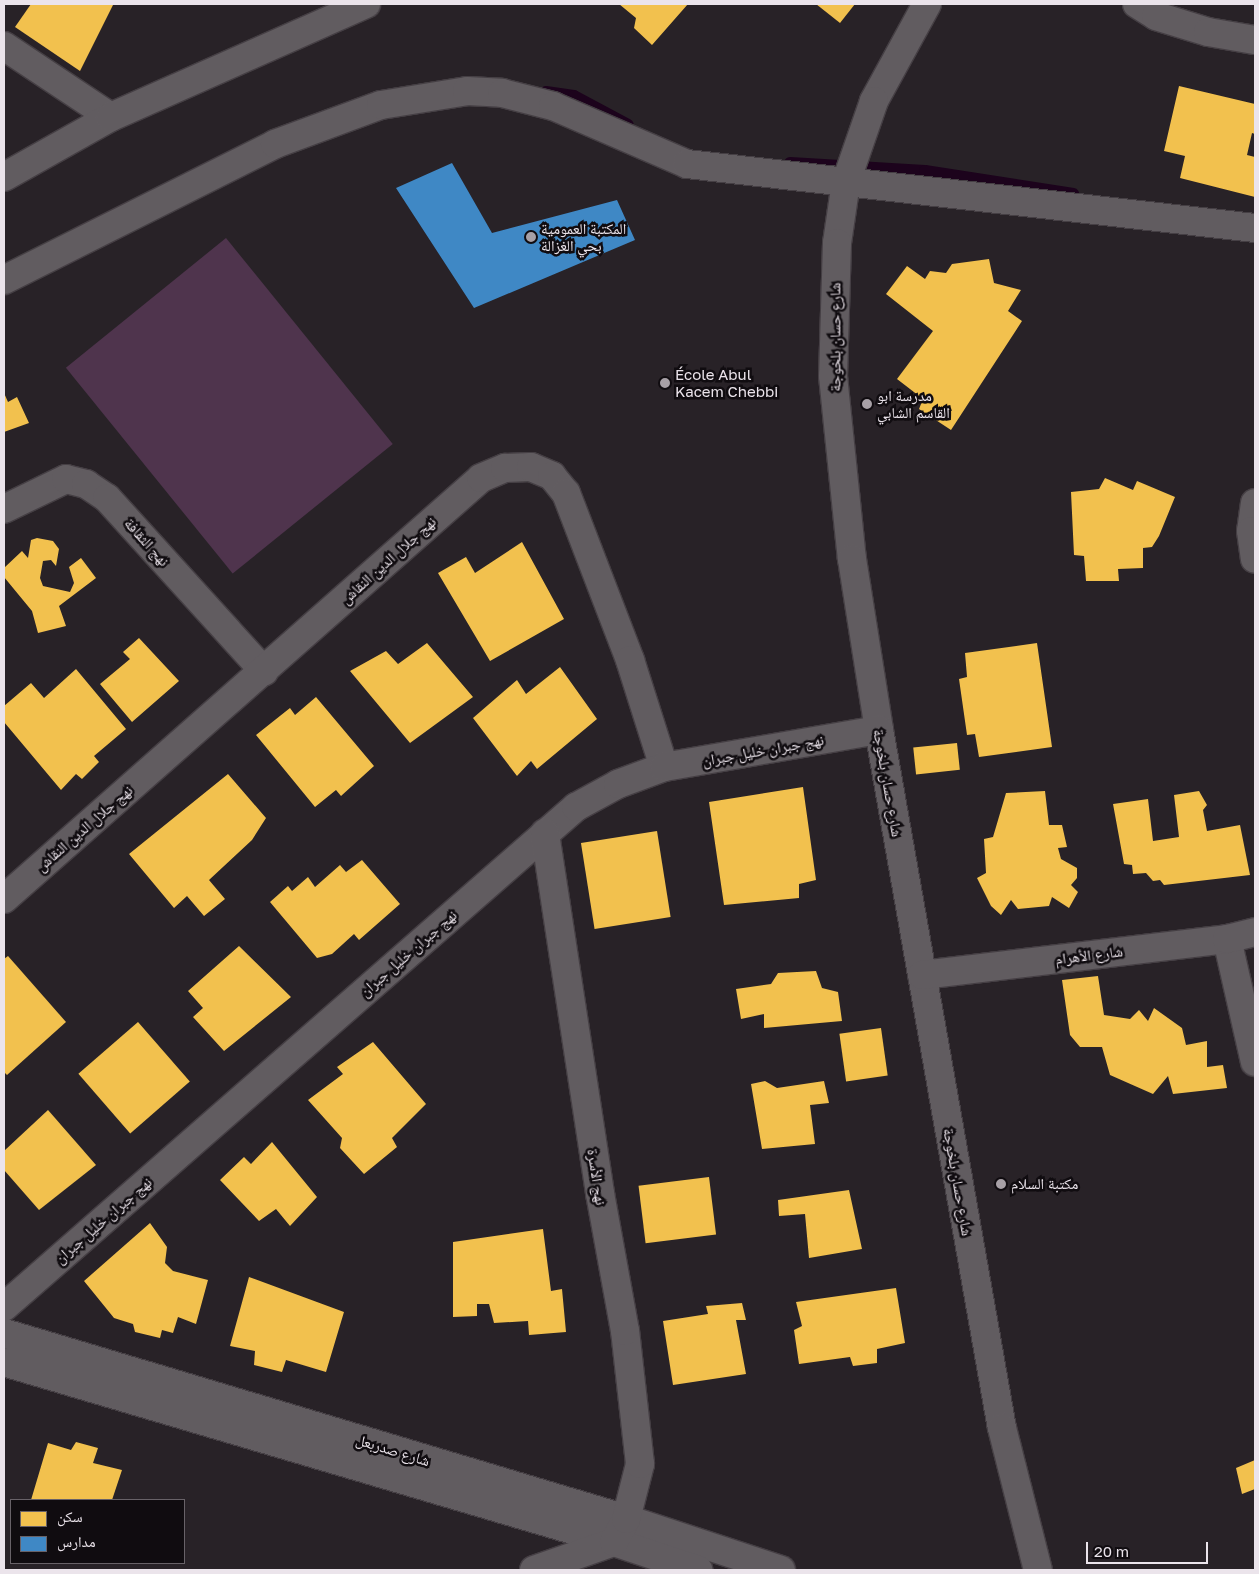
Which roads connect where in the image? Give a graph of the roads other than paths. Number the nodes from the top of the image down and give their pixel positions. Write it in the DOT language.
graph roads {
  1 [pos="366,4"];
  2 [pos="927,4"];
  3 [pos="1137,4"];
  4 [pos="1255,40"];
  5 [pos="4,46"];
  6 [pos="111,117"];
  7 [pos="4,177"];
  8 [pos="846,182"];
  9 [pos="1255,228"];
  10 [pos="4,280"];
  11 [pos="1255,503"];
  12 [pos="4,509"];
  13 [pos="1255,559"];
  14 [pos="264,670"];
  15 [pos="879,730"];
  16 [pos="664,767"];
  17 [pos="545,833"];
  18 [pos="4,899"];
  19 [pos="1255,932"];
  20 [pos="1227,939"];
  21 [pos="922,975"];
  22 [pos="1255,1062"];
  23 [pos="4,1307"];
  24 [pos="4,1333"];
  25 [pos="4,1362"];
  26 [pos="620,1531"];
  27 [pos="534,1570"];
  28 [pos="698,1570"];
  29 [pos="781,1570"];
  30 [pos="1038,1570"];
  1 -- 6 [label="street"];
  2 -- 8 [label="street, شارع حسان بلخوجة"];
  3 -- 4 [label="street"];
  5 -- 6 [label="street"];
  6 -- 7 [label="street"];
  8 -- 9 [label="street"];
  8 -- 10 [label="street"];
  8 -- 15 [label="street, شارع حسان بلخوجة"];
  11 -- 13 [label="street"];
  12 -- 14 [label="street, نهج الثقافة"];
  14 -- 16 [label="street, نهج جلال الدين النقاش"];
  14 -- 18 [label="street, نهج جلال الدين النقاش"];
  15 -- 16 [label="street, نهج جبران خليل جبران"];
  15 -- 21 [label="street, شارع حسان بلخوجة"];
  16 -- 17 [label="street, نهج جبران خليل جبران"];
  17 -- 23 [label="street, نهج جبران خليل جبران"];
  17 -- 26 [label="street, نهج الأسرة"];
  19 -- 20 [label="street, شارع الأهرام"];
  20 -- 21 [label="street, شارع الأهرام"];
  20 -- 22 [label="street"];
  21 -- 30 [label="street, شارع حسان بلخوجة"];
  24 -- 26 [label="street, شارع صدربعل"];
  25 -- 26 [label="street, شارع صدربعل"];
  26 -- 27 [label="street"];
  26 -- 28 [label="street, شارع صدربعل"];
  26 -- 29 [label="street, شارع صدربعل"];
}
